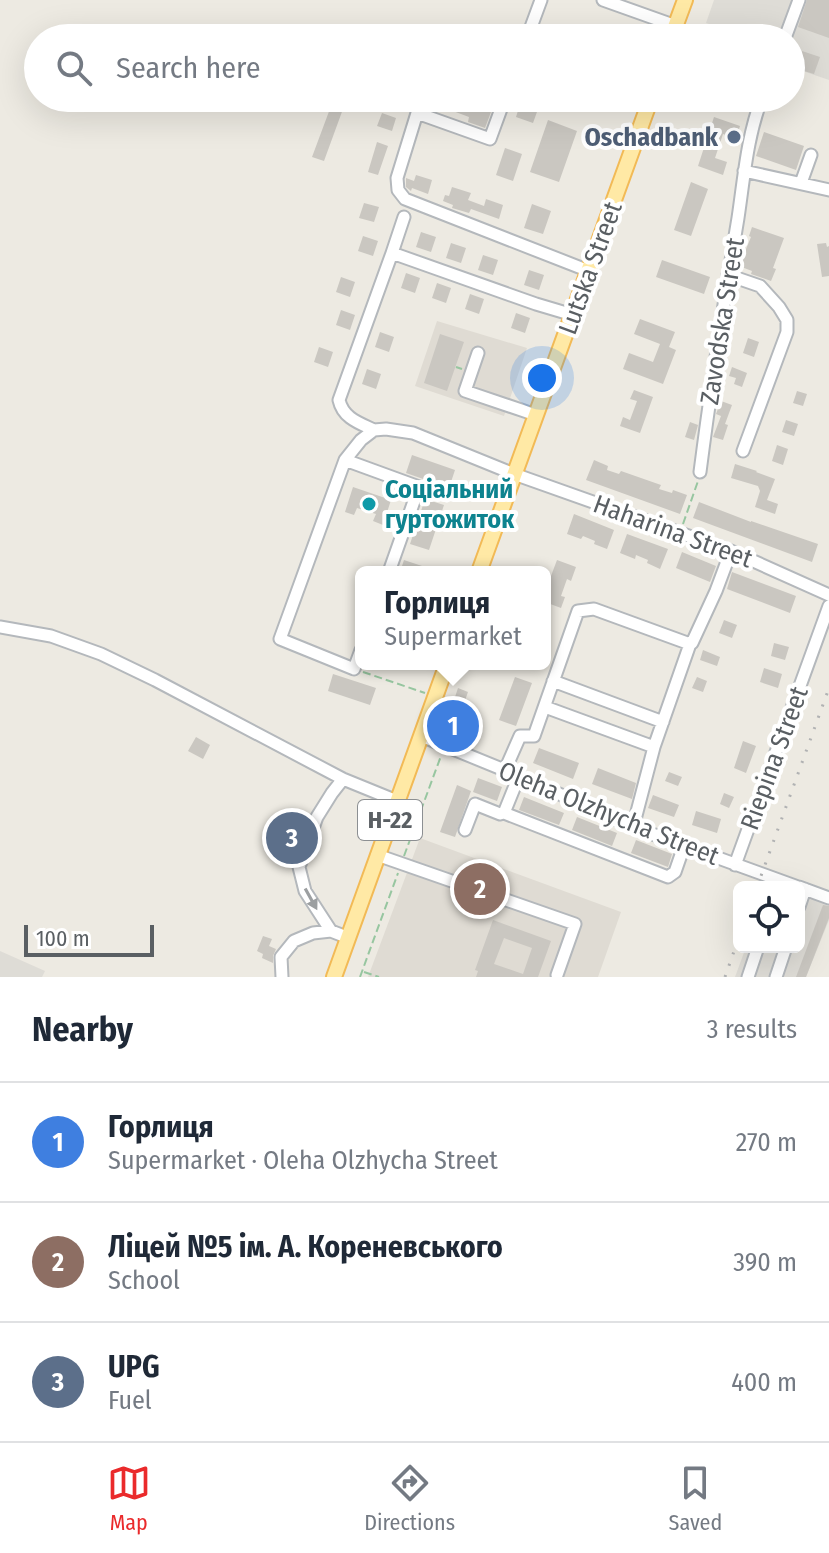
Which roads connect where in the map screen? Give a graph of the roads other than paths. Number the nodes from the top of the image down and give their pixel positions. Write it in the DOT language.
graph roads {
  1 [pos="541,0"];
  2 [pos="603,0"];
  3 [pos="685,0"];
  4 [pos="799,0"];
  5 [pos="532,24"];
  6 [pos="656,24"];
  7 [pos="677,24"];
  8 [pos="790,24"];
  9 [pos="500,112"];
  10 [pos="646,112"];
  11 [pos="757,112"];
  12 [pos="811,155"];
  13 [pos="744,171"];
  14 [pos="801,183"];
  15 [pos="829,190"];
  16 [pos="404,217"];
  17 [pos="392,253"];
  18 [pos="589,271"];
  19 [pos="728,275"];
  20 [pos="573,315"];
  21 [pos="478,353"];
  22 [pos="536,415"];
  23 [pos="374,430"];
  24 [pos="743,451"];
  25 [pos="345,460"];
  26 [pos="700,472"];
  27 [pos="514,474"];
  28 [pos="731,551"];
  29 [pos="391,566"];
  30 [pos="481,566"];
  31 [pos="829,595"];
  32 [pos="829,606"];
  33 [pos="0,627"];
  34 [pos="690,644"];
  35 [pos="355,666"];
  36 [pos="445,670"];
  37 [pos="553,681"];
  38 [pos="545,707"];
  39 [pos="663,722"];
  40 [pos="421,736"];
  41 [pos="654,747"];
  42 [pos="505,770"];
  43 [pos="519,776"];
  44 [pos="343,779"];
  45 [pos="397,801"];
  46 [pos="504,813"];
  47 [pos="633,827"];
  48 [pos="465,830"];
  49 [pos="684,846"];
  50 [pos="377,855"];
  51 [pos="735,865"];
  52 [pos="772,881"];
  53 [pos="805,889"];
  54 [pos="829,898"];
  55 [pos="331,931"];
  56 [pos="349,938"];
  57 [pos="756,953"];
  58 [pos="784,953"];
  59 [pos="557,975"];
  60 [pos="282,977"];
  61 [pos="334,977"];
  62 [pos="748,977"];
  63 [pos="776,977"];
  1 -- 5 [label="street"];
  2 -- 6 [label="street"];
  3 -- 7 [label="main road"];
  4 -- 8 [label="street"];
  9 -- 18 [label="street"];
  10 -- 18 [label="main road, Lutska Street"];
  11 -- 13 [label="street, Zavodska Street"];
  12 -- 14 [label="street"];
  13 -- 14 [label="street"];
  13 -- 19 [label="street, Zavodska Street"];
  14 -- 15 [label="street"];
  16 -- 17 [label="street"];
  17 -- 20 [label="street"];
  17 -- 23 [label="street"];
  18 -- 20 [label="main road, Lutska Street"];
  19 -- 24 [label="street"];
  19 -- 26 [label="street, Zavodska Street"];
  20 -- 22 [label="main road, Lutska Street"];
  21 -- 22 [label="street"];
  22 -- 27 [label="main road, Lutska Street"];
  23 -- 25 [label="street"];
  23 -- 27 [label="street, Haharina Street"];
  25 -- 29 [label="street"];
  25 -- 35 [label="street"];
  27 -- 28 [label="street, Haharina Street"];
  27 -- 30 [label="main road, Lutska Street"];
  28 -- 31 [label="street, Haharina Street"];
  28 -- 34 [label="street"];
  32 -- 51 [label="street, Riepina Street"];
  33 -- 44 [label="street"];
  34 -- 37 [label="street"];
  34 -- 39 [label="street"];
  36 -- 40 [label="main road, Н-22"];
  37 -- 38 [label="street"];
  37 -- 39 [label="street"];
  38 -- 41 [label="street"];
  38 -- 42 [label="street"];
  39 -- 41 [label="street"];
  40 -- 42 [label="street, Oleha Olzhycha Street"];
  40 -- 45 [label="main road, Н-22"];
  41 -- 47 [label="street"];
  42 -- 43 [label="street, Oleha Olzhycha Street"];
  43 -- 46 [label="street"];
  43 -- 47 [label="street, Oleha Olzhycha Street"];
  44 -- 45 [label="street"];
  44 -- 55 [label="street, one-way"];
  45 -- 50 [label="main road, Н-22"];
  46 -- 48 [label="street"];
  46 -- 49 [label="street"];
  47 -- 49 [label="street, Oleha Olzhycha Street"];
  49 -- 51 [label="street, Oleha Olzhycha Street"];
  50 -- 56 [label="main road, Н-22"];
  50 -- 59 [label="street"];
  51 -- 52 [label="street, Oleha Olzhycha Street"];
  53 -- 54 [label="street, Oleha Olzhycha Street"];
  55 -- 56 [label="street"];
  55 -- 60 [label="street"];
  56 -- 61 [label="main road, Н-22"];
  57 -- 62 [label="street"];
  58 -- 63 [label="street"];
}
